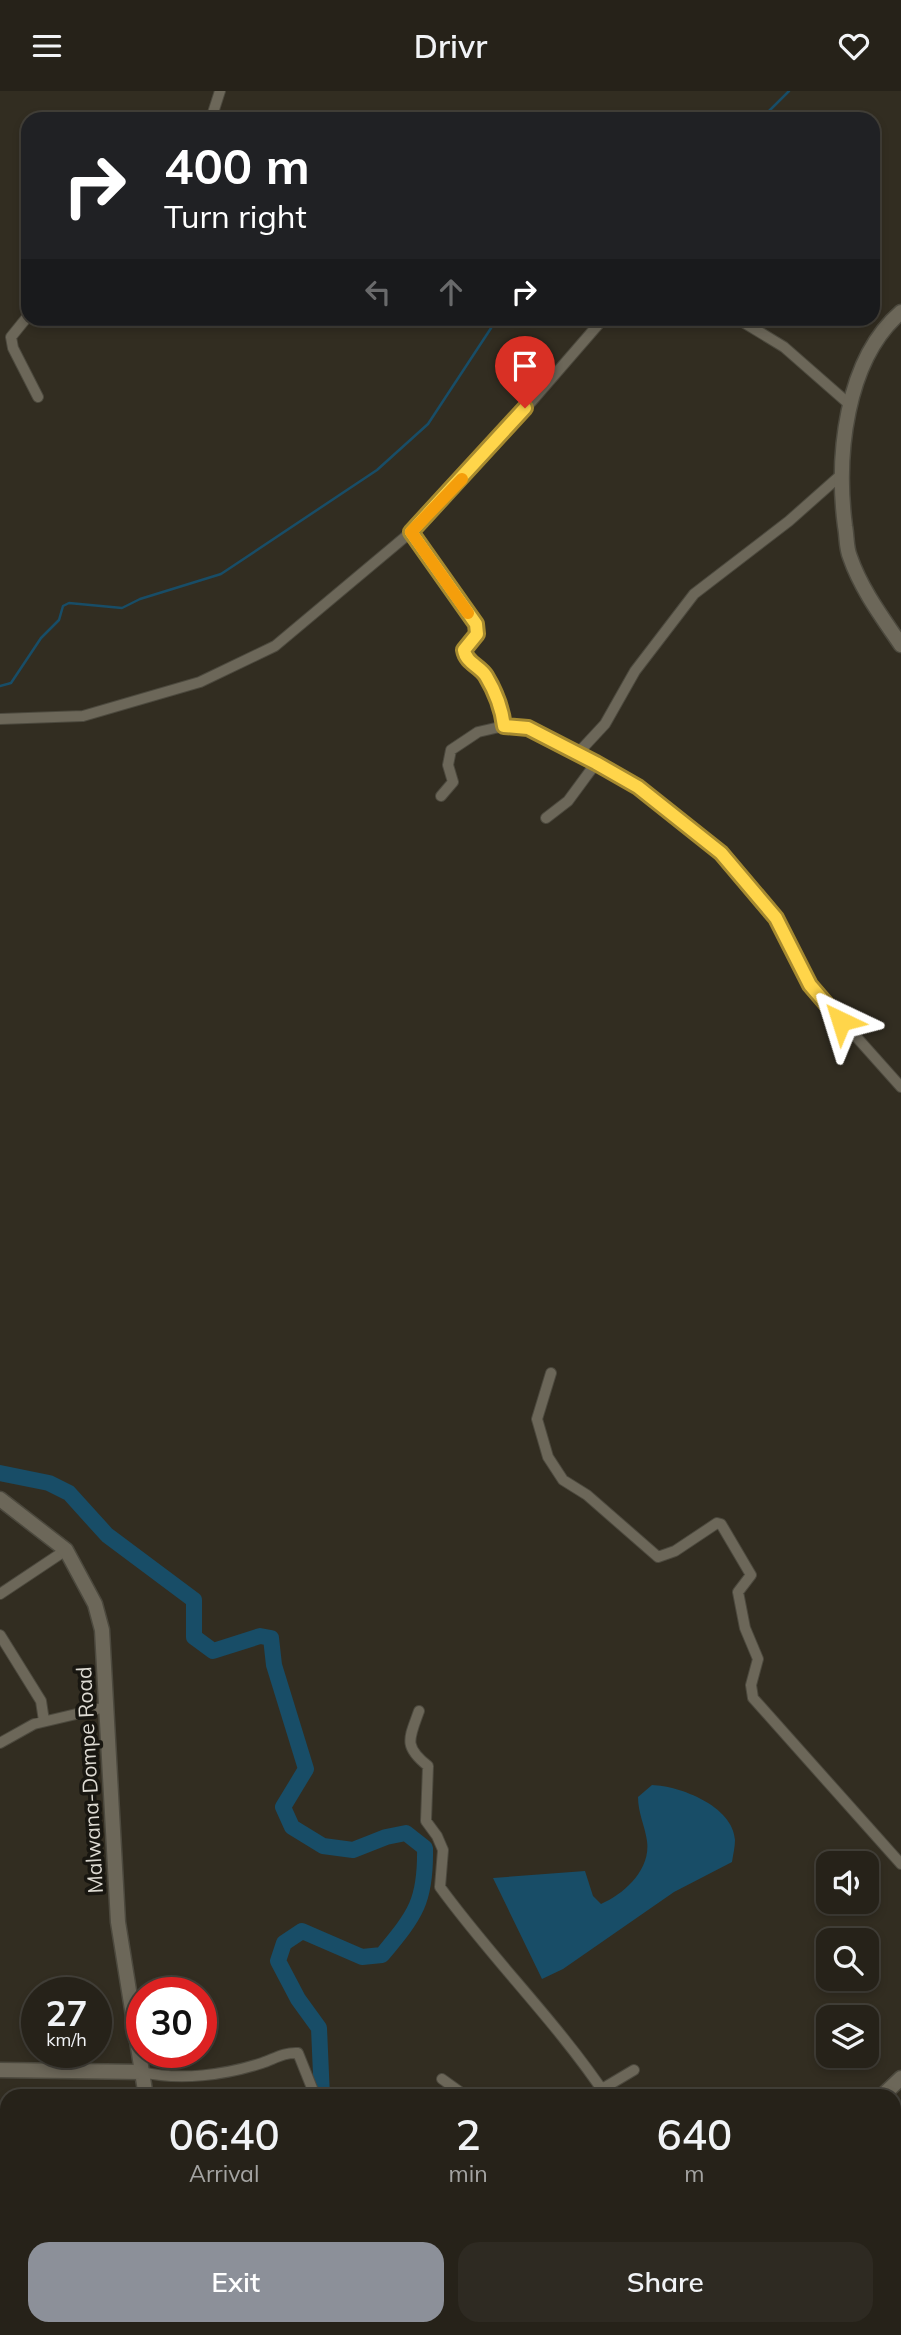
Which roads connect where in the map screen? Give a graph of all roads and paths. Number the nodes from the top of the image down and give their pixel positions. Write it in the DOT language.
graph roads {
  1 [pos="220,91"];
  2 [pos="213,112"];
  3 [pos="901,312"];
  4 [pos="21,325"];
  5 [pos="597,326"];
  6 [pos="750,326"];
  7 [pos="38,397"];
  8 [pos="849,404"];
  9 [pos="842,474"];
  10 [pos="411,532"];
  11 [pos="901,645"];
  12 [pos="0,719"];
  13 [pos="504,726"];
  14 [pos="579,753"];
  15 [pos="596,763"];
  16 [pos="441,796"];
  17 [pos="546,818"];
  18 [pos="901,1087"];
  19 [pos="551,1373"];
  20 [pos="0,1499"];
  21 [pos="66,1550"];
  22 [pos="0,1594"];
  23 [pos="0,1635"];
  24 [pos="106,1707"];
  25 [pos="419,1710"];
  26 [pos="44,1721"];
  27 [pos="0,1743"];
  28 [pos="901,1864"];
  29 [pos="0,2070"];
  30 [pos="634,2070"];
  31 [pos="142,2072"];
  32 [pos="442,2079"];
  33 [pos="312,2088"];
  34 [pos="145,2089"];
  35 [pos="456,2089"];
  36 [pos="602,2089"];
  37 [pos="610,2089"];
  1 -- 2 [label="street"];
  3 -- 8 [label="street"];
  4 -- 7 [label="street"];
  5 -- 10 [label="street"];
  6 -- 8 [label="street"];
  8 -- 9 [label="street"];
  9 -- 11 [label="street"];
  9 -- 14 [label="street"];
  10 -- 12 [label="street"];
  10 -- 13 [label="street"];
  13 -- 14 [label="street"];
  13 -- 16 [label="street"];
  14 -- 15 [label="street"];
  15 -- 17 [label="street"];
  15 -- 18 [label="street"];
  19 -- 28 [label="street"];
  20 -- 21 [label="street, Malwana-Dompe Road"];
  21 -- 22 [label="street"];
  21 -- 24 [label="street, Malwana-Dompe Road"];
  23 -- 26 [label="street"];
  24 -- 26 [label="street"];
  24 -- 31 [label="street, Malwana-Dompe Road"];
  25 -- 36 [label="street"];
  26 -- 27 [label="street"];
  29 -- 31 [label="street"];
  30 -- 37 [label="street"];
  31 -- 33 [label="street"];
  31 -- 34 [label="street, Malwana-Dompe Road"];
  32 -- 35 [label="street"];
}
